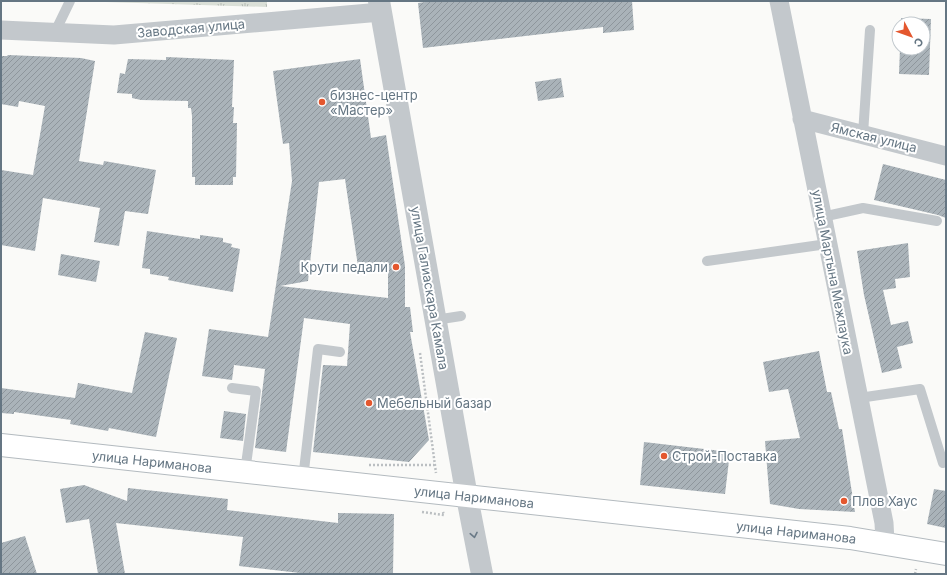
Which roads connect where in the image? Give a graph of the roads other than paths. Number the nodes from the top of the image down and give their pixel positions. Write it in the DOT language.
graph roads {
  1 [pos="70,1"];
  2 [pos="779,1"];
  3 [pos="380,6"];
  4 [pos="1,30"];
  5 [pos="870,30"];
  6 [pos="55,32"];
  7 [pos="802,119"];
  8 [pos="863,134"];
  9 [pos="946,156"];
  10 [pos="822,217"];
  11 [pos="937,221"];
  12 [pos="828,244"];
  13 [pos="707,262"];
  14 [pos="461,316"];
  15 [pos="435,320"];
  16 [pos="340,352"];
  17 [pos="232,388"];
  18 [pos="859,398"];
  19 [pos="1,445"];
  20 [pos="942,463"];
  21 [pos="245,472"];
  22 [pos="303,479"];
  23 [pos="467,497"];
  24 [pos="886,542"];
  25 [pos="946,554"];
  26 [pos="482,574"];
  1 -- 6 [label="lane"];
  2 -- 7 [label="street, улица Мартына Межлаука"];
  3 -- 6 [label="street, Заводская улица"];
  3 -- 15 [label="street, улица Галиаскара Камала"];
  4 -- 6 [label="street, Заводская улица"];
  5 -- 8 [label="lane"];
  7 -- 8 [label="street, Ямская улица"];
  7 -- 10 [label="street, улица Мартына Межлаука"];
  8 -- 9 [label="street, Ямская улица"];
  10 -- 11 [label="lane"];
  10 -- 12 [label="street, улица Мартына Межлаука"];
  12 -- 13 [label="lane"];
  12 -- 18 [label="street, улица Мартына Межлаука"];
  14 -- 15 [label="lane"];
  15 -- 23 [label="street, улица Галиаскара Камала"];
  16 -- 22 [label="lane"];
  17 -- 21 [label="lane"];
  18 -- 20 [label="lane"];
  18 -- 24 [label="street, улица Мартына Межлаука"];
  19 -- 21 [label="main road, улица Нариманова"];
  21 -- 22 [label="main road, улица Нариманова"];
  22 -- 23 [label="main road, улица Нариманова"];
  23 -- 24 [label="main road, улица Нариманова"];
  23 -- 26 [label="street, улица Галиаскара Камала, one-way"];
  24 -- 25 [label="main road, улица Нариманова"];
}
